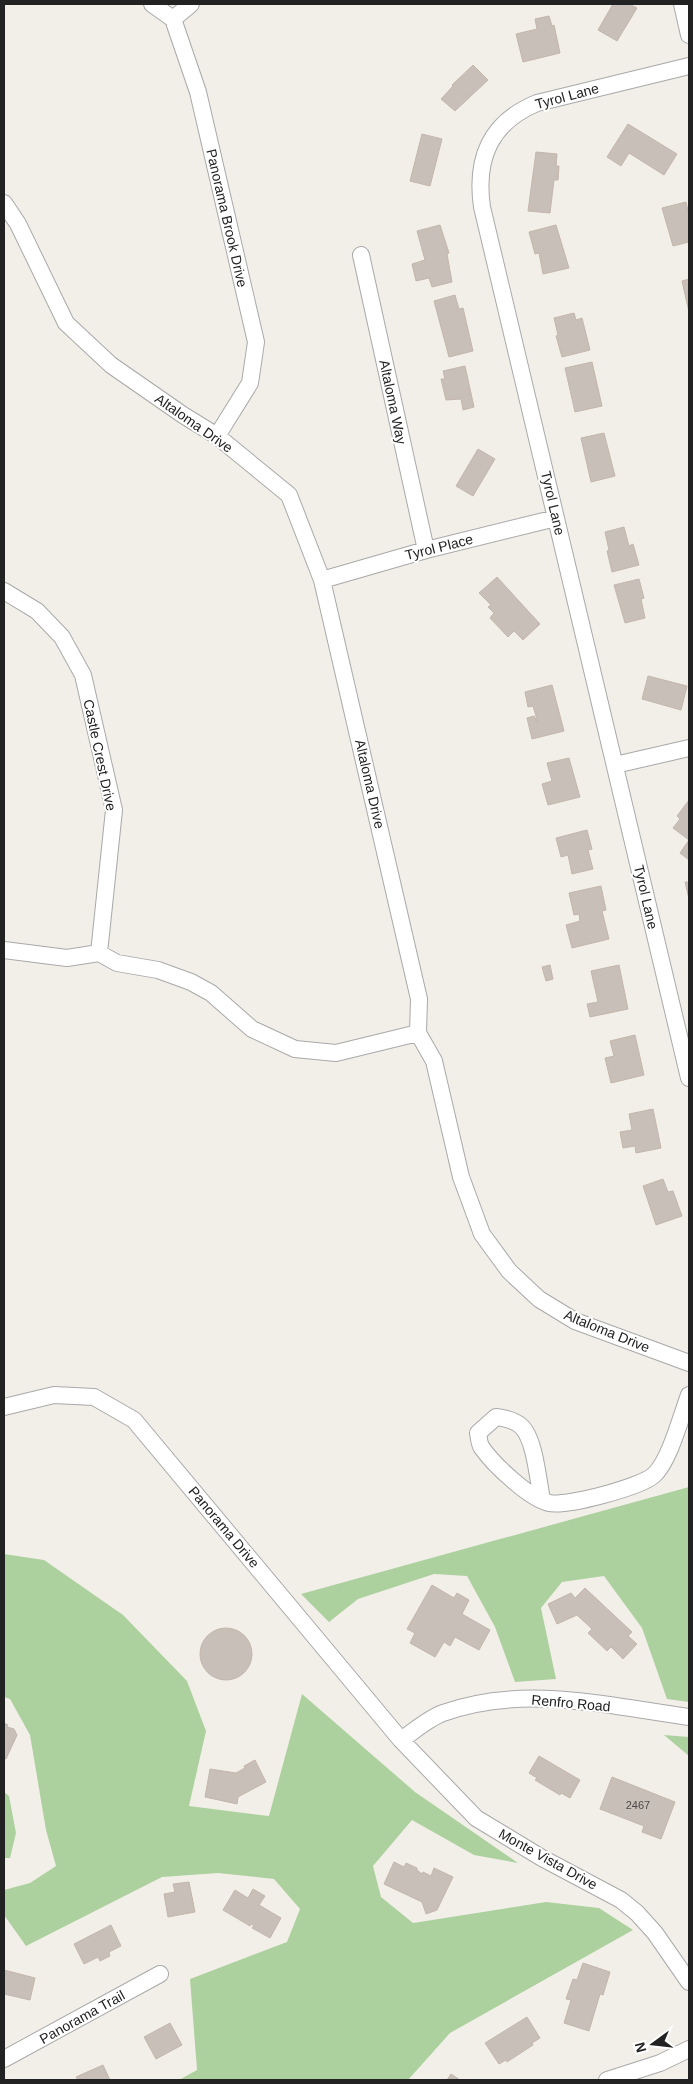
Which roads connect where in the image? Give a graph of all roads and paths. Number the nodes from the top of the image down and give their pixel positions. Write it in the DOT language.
graph roads {
  1 [pos="152,4"];
  2 [pos="192,4"];
  3 [pos="682,4"];
  4 [pos="173,19"];
  5 [pos="689,35"];
  6 [pos="689,66"];
  7 [pos="4,203"];
  8 [pos="361,255"];
  9 [pos="216,436"];
  10 [pos="556,518"];
  11 [pos="426,550"];
  12 [pos="322,580"];
  13 [pos="4,591"];
  14 [pos="689,748"];
  15 [pos="615,766"];
  16 [pos="4,950"];
  17 [pos="99,953"];
  18 [pos="418,1033"];
  19 [pos="689,1078"];
  20 [pos="689,1363"];
  21 [pos="689,1395"];
  22 [pos="4,1407"];
  23 [pos="542,1499"];
  24 [pos="689,1717"];
  25 [pos="401,1740"];
  26 [pos="160,1974"];
  27 [pos="689,1982"];
  28 [pos="689,2049"];
  29 [pos="4,2059"];
  30 [pos="606,2080"];
  1 -- 4 [label="street"];
  2 -- 4 [label="street"];
  3 -- 5 [label="street"];
  4 -- 9 [label="street, Panorama Brook Drive"];
  6 -- 10 [label="street, Tyrol Lane"];
  7 -- 9 [label="street, Altaloma Drive"];
  8 -- 11 [label="street, Altaloma Way"];
  9 -- 12 [label="street, Altaloma Drive"];
  10 -- 11 [label="street, Tyrol Place"];
  10 -- 15 [label="street, Tyrol Lane"];
  11 -- 12 [label="street, Tyrol Place"];
  12 -- 18 [label="street, Altaloma Drive"];
  13 -- 17 [label="street, Castle Crest Drive"];
  14 -- 15 [label="street"];
  15 -- 19 [label="street, Tyrol Lane"];
  16 -- 17 [label="street"];
  17 -- 18 [label="street"];
  18 -- 20 [label="street, Altaloma Drive"];
  21 -- 23 [label="street"];
  22 -- 25 [label="street, Panorama Drive"];
  23 -- 23 [label="street"];
  24 -- 25 [label="street, Renfro Road"];
  25 -- 27 [label="street, Monte Vista Drive"];
  26 -- 29 [label="street, Panorama Trail"];
  28 -- 30 [label="street"];
}
